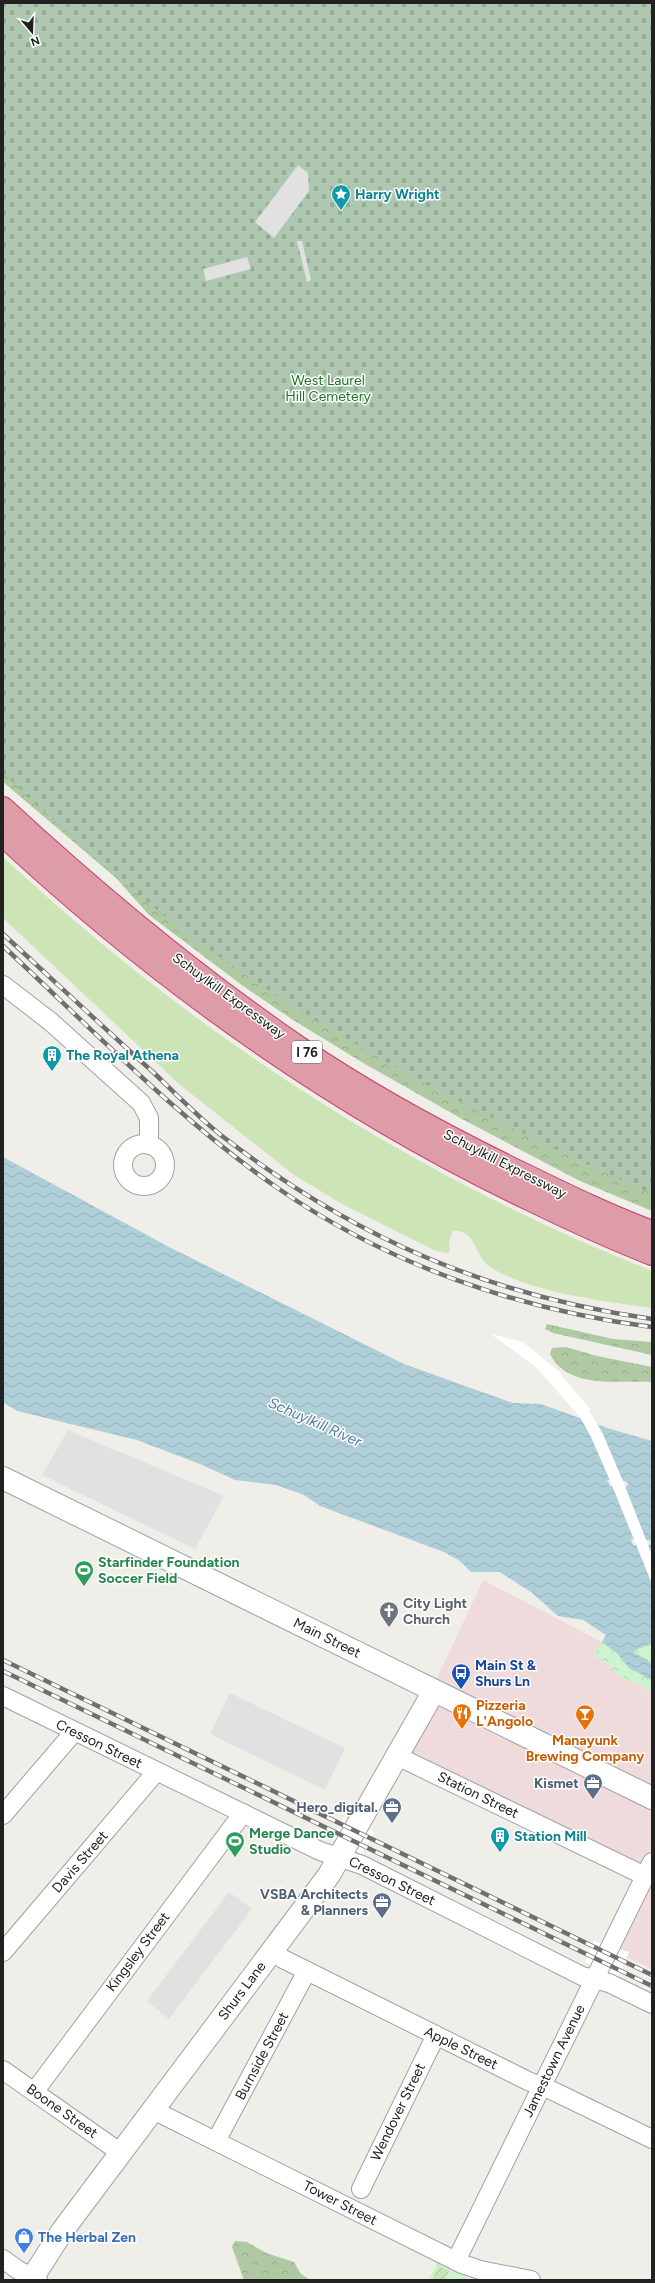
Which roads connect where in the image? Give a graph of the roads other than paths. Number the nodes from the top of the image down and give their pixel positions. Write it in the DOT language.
graph roads {
  1 [pos="3,808"];
  2 [pos="3,835"];
  3 [pos="3,985"];
  4 [pos="149,1144"];
  5 [pos="652,1232"];
  6 [pos="652,1254"];
  7 [pos="3,1478"];
  8 [pos="434,1691"];
  9 [pos="3,1696"];
  10 [pos="74,1732"];
  11 [pos="397,1756"];
  12 [pos="156,1772"];
  13 [pos="652,1798"];
  14 [pos="243,1813"];
  15 [pos="3,1815"];
  16 [pos="340,1857"];
  17 [pos="649,1869"];
  18 [pos="272,1951"];
  19 [pos="3,1952"];
  20 [pos="306,1971"];
  21 [pos="594,1980"];
  22 [pos="652,2004"];
  23 [pos="436,2035"];
  24 [pos="3,2070"];
  25 [pos="542,2086"];
  26 [pos="34,2092"];
  27 [pos="153,2110"];
  28 [pos="652,2139"];
  29 [pos="216,2141"];
  30 [pos="121,2153"];
  31 [pos="361,2189"];
  32 [pos="3,2259"];
  33 [pos="456,2261"];
  34 [pos="34,2279"];
  35 [pos="532,2280"];
  1 -- 5 [label="highway, Schuylkill Expressway / I 76"];
  2 -- 6 [label="highway, Schuylkill Expressway / I 76"];
  3 -- 4 [label="street"];
  7 -- 8 [label="street, Main Street"];
  8 -- 11 [label="street, Shurs Lane"];
  8 -- 13 [label="street, Main Street"];
  9 -- 10 [label="street, Cresson Street"];
  10 -- 12 [label="street, Cresson Street"];
  10 -- 15 [label="street"];
  11 -- 16 [label="street, Shurs Lane"];
  11 -- 17 [label="street, Station Street"];
  12 -- 14 [label="street, Cresson Street"];
  12 -- 19 [label="street, Davis Street"];
  14 -- 16 [label="street, Cresson Street"];
  14 -- 26 [label="street, Kingsley Street"];
  16 -- 18 [label="street, Shurs Lane"];
  16 -- 21 [label="street, Cresson Street"];
  17 -- 21 [label="street, Jamestown Avenue"];
  18 -- 20 [label="street, Apple Street"];
  18 -- 27 [label="street, Shurs Lane"];
  20 -- 23 [label="street, Apple Street"];
  20 -- 29 [label="street, Burnside Street"];
  21 -- 22 [label="street, Cresson Street"];
  21 -- 25 [label="street, Jamestown Avenue"];
  23 -- 25 [label="street, Apple Street"];
  23 -- 31 [label="street, Wendover Street"];
  24 -- 26 [label="street, Boone Street"];
  25 -- 28 [label="street, Apple Street"];
  25 -- 33 [label="street, Jamestown Avenue"];
  26 -- 30 [label="street, Boone Street"];
  27 -- 29 [label="street, Tower Street"];
  27 -- 30 [label="street, Shurs Lane"];
  29 -- 33 [label="street, Tower Street"];
  30 -- 34 [label="street, Shurs Lane"];
  32 -- 34 [label="street"];
  33 -- 35 [label="street, Tower Street"];
}
